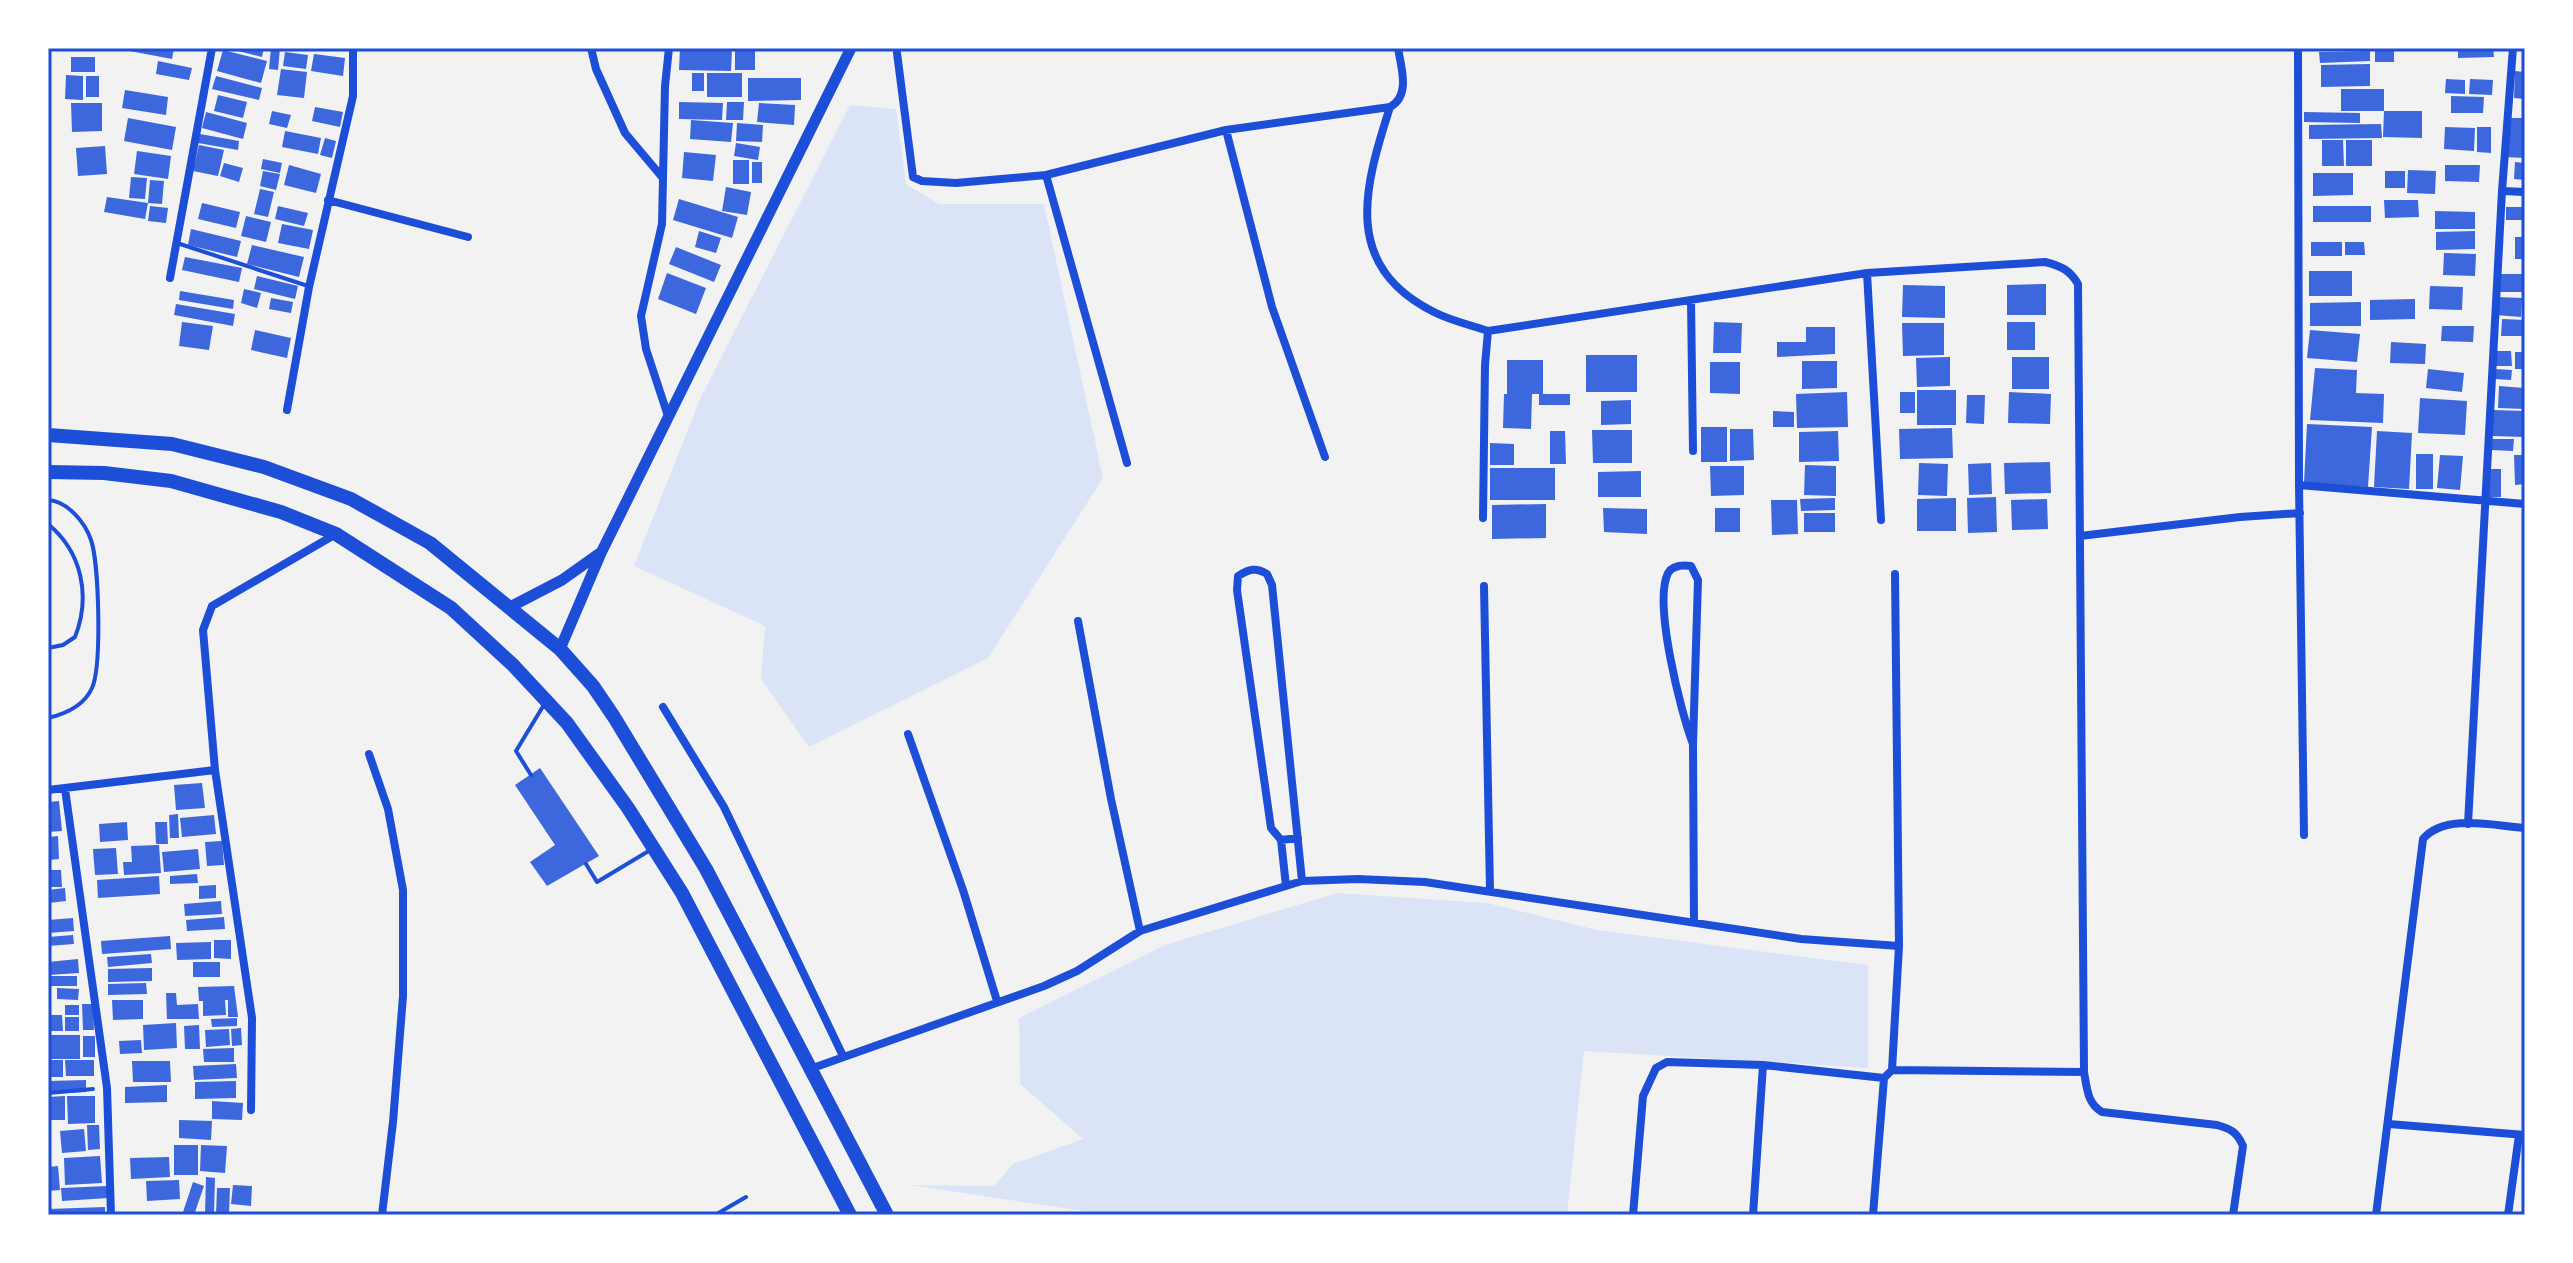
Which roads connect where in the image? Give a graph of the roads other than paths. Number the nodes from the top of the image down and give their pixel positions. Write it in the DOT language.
graph roads {
  1 [pos="212,48"];
  2 [pos="353,48"];
  3 [pos="591,48"];
  4 [pos="669,48"];
  5 [pos="851,48"];
  6 [pos="1398,48"];
  7 [pos="2298,48"];
  8 [pos="2513,48"];
  9 [pos="897,53"];
  10 [pos="1390,107"];
  11 [pos="1226,130"];
  12 [pos="1046,175"];
  13 [pos="662,177"];
  14 [pos="2502,191"];
  15 [pos="2525,192"];
  16 [pos="328,200"];
  17 [pos="468,237"];
  18 [pos="177,243"];
  19 [pos="1867,273"];
  20 [pos="170,278"];
  21 [pos="309,287"];
  22 [pos="1691,300"];
  23 [pos="1488,331"];
  24 [pos="287,410"];
  25 [pos="668,416"];
  26 [pos="48,435"];
  27 [pos="1693,451"];
  28 [pos="1325,457"];
  29 [pos="1127,463"];
  30 [pos="48,472"];
  31 [pos="2299,485"];
  32 [pos="2484,499"];
  33 [pos="48,500"];
  34 [pos="2525,504"];
  35 [pos="2300,513"];
  36 [pos="1483,518"];
  37 [pos="1881,520"];
  38 [pos="48,524"];
  39 [pos="336,534"];
  40 [pos="2080,536"];
  41 [pos="601,553"];
  42 [pos="1895,574"];
  43 [pos="1484,586"];
  44 [pos="510,607"];
  45 [pos="1078,621"];
  46 [pos="48,648"];
  47 [pos="560,649"];
  48 [pos="547,701"];
  49 [pos="663,707"];
  50 [pos="48,718"];
  51 [pos="908,734"];
  52 [pos="1693,744"];
  53 [pos="369,754"];
  54 [pos="215,770"];
  55 [pos="531,775"];
  56 [pos="65,789"];
  57 [pos="48,790"];
  58 [pos="2468,824"];
  59 [pos="2525,828"];
  60 [pos="2304,835"];
  61 [pos="1298,838"];
  62 [pos="1281,840"];
  63 [pos="654,849"];
  64 [pos="586,864"];
  65 [pos="1302,881"];
  66 [pos="1286,886"];
  67 [pos="1490,890"];
  68 [pos="1694,921"];
  69 [pos="1140,931"];
  70 [pos="1899,946"];
  71 [pos="997,1001"];
  72 [pos="843,1056"];
  73 [pos="1763,1065"];
  74 [pos="810,1069"];
  75 [pos="1892,1070"];
  76 [pos="2084,1072"];
  77 [pos="1884,1078"];
  78 [pos="251,1110"];
  79 [pos="2389,1124"];
  80 [pos="2522,1135"];
  81 [pos="746,1197"];
  82 [pos="111,1215"];
  83 [pos="382,1215"];
  84 [pos="715,1215"];
  85 [pos="850,1215"];
  86 [pos="887,1215"];
  87 [pos="1633,1215"];
  88 [pos="1753,1215"];
  89 [pos="1873,1215"];
  90 [pos="2233,1215"];
  91 [pos="2376,1215"];
  92 [pos="2508,1215"];
  1 -- 18 [label="street"];
  2 -- 16 [label="street"];
  3 -- 13 [label="street"];
  4 -- 13 [label="street"];
  5 -- 25 [label="main road"];
  6 -- 10 [label="street"];
  7 -- 31 [label="street"];
  8 -- 14 [label="street"];
  9 -- 12 [label="street"];
  10 -- 11 [label="street"];
  10 -- 23 [label="street"];
  11 -- 12 [label="street"];
  11 -- 28 [label="street"];
  12 -- 29 [label="street"];
  13 -- 25 [label="street"];
  14 -- 15 [label="street"];
  14 -- 32 [label="street"];
  16 -- 17 [label="street"];
  16 -- 21 [label="street"];
  18 -- 20 [label="street"];
  18 -- 21 [label="lane"];
  19 -- 22 [label="street"];
  19 -- 37 [label="street"];
  19 -- 40 [label="street"];
  21 -- 24 [label="street"];
  22 -- 23 [label="street"];
  22 -- 27 [label="street"];
  23 -- 36 [label="street"];
  25 -- 41 [label="main road"];
  26 -- 44 [label="highway"];
  30 -- 39 [label="highway"];
  31 -- 32 [label="street"];
  31 -- 35 [label="street"];
  32 -- 34 [label="street"];
  32 -- 58 [label="street"];
  33 -- 50 [label="lane"];
  35 -- 40 [label="street"];
  35 -- 60 [label="street"];
  38 -- 46 [label="lane"];
  39 -- 48 [label="highway"];
  39 -- 54 [label="street"];
  40 -- 76 [label="street"];
  41 -- 44 [label="main road"];
  41 -- 47 [label="main road"];
  42 -- 70 [label="street"];
  43 -- 67 [label="street"];
  44 -- 47 [label="highway"];
  45 -- 69 [label="street"];
  47 -- 74 [label="highway"];
  48 -- 55 [label="lane"];
  48 -- 63 [label="highway"];
  49 -- 72 [label="street"];
  51 -- 71 [label="street"];
  52 -- 52 [label="street"];
  52 -- 68 [label="street"];
  53 -- 83 [label="street"];
  54 -- 56 [label="street"];
  54 -- 78 [label="street"];
  56 -- 57 [label="street"];
  56 -- 82 [label="street"];
  58 -- 59 [label="street"];
  58 -- 79 [label="street"];
  61 -- 62 [label="street"];
  61 -- 62 [label="street"];
  61 -- 65 [label="street"];
  62 -- 66 [label="street"];
  63 -- 64 [label="lane"];
  63 -- 85 [label="highway"];
  65 -- 66 [label="street"];
  65 -- 67 [label="street"];
  66 -- 69 [label="street"];
  67 -- 68 [label="street"];
  68 -- 70 [label="street"];
  69 -- 71 [label="street"];
  70 -- 75 [label="street"];
  71 -- 72 [label="street"];
  72 -- 74 [label="street"];
  73 -- 77 [label="street"];
  73 -- 87 [label="street"];
  73 -- 88 [label="street"];
  74 -- 86 [label="highway"];
  75 -- 76 [label="street"];
  75 -- 77 [label="street"];
  76 -- 90 [label="street"];
  77 -- 89 [label="street"];
  79 -- 80 [label="street"];
  79 -- 91 [label="street"];
  80 -- 92 [label="street"];
  81 -- 84 [label="lane"];
}
